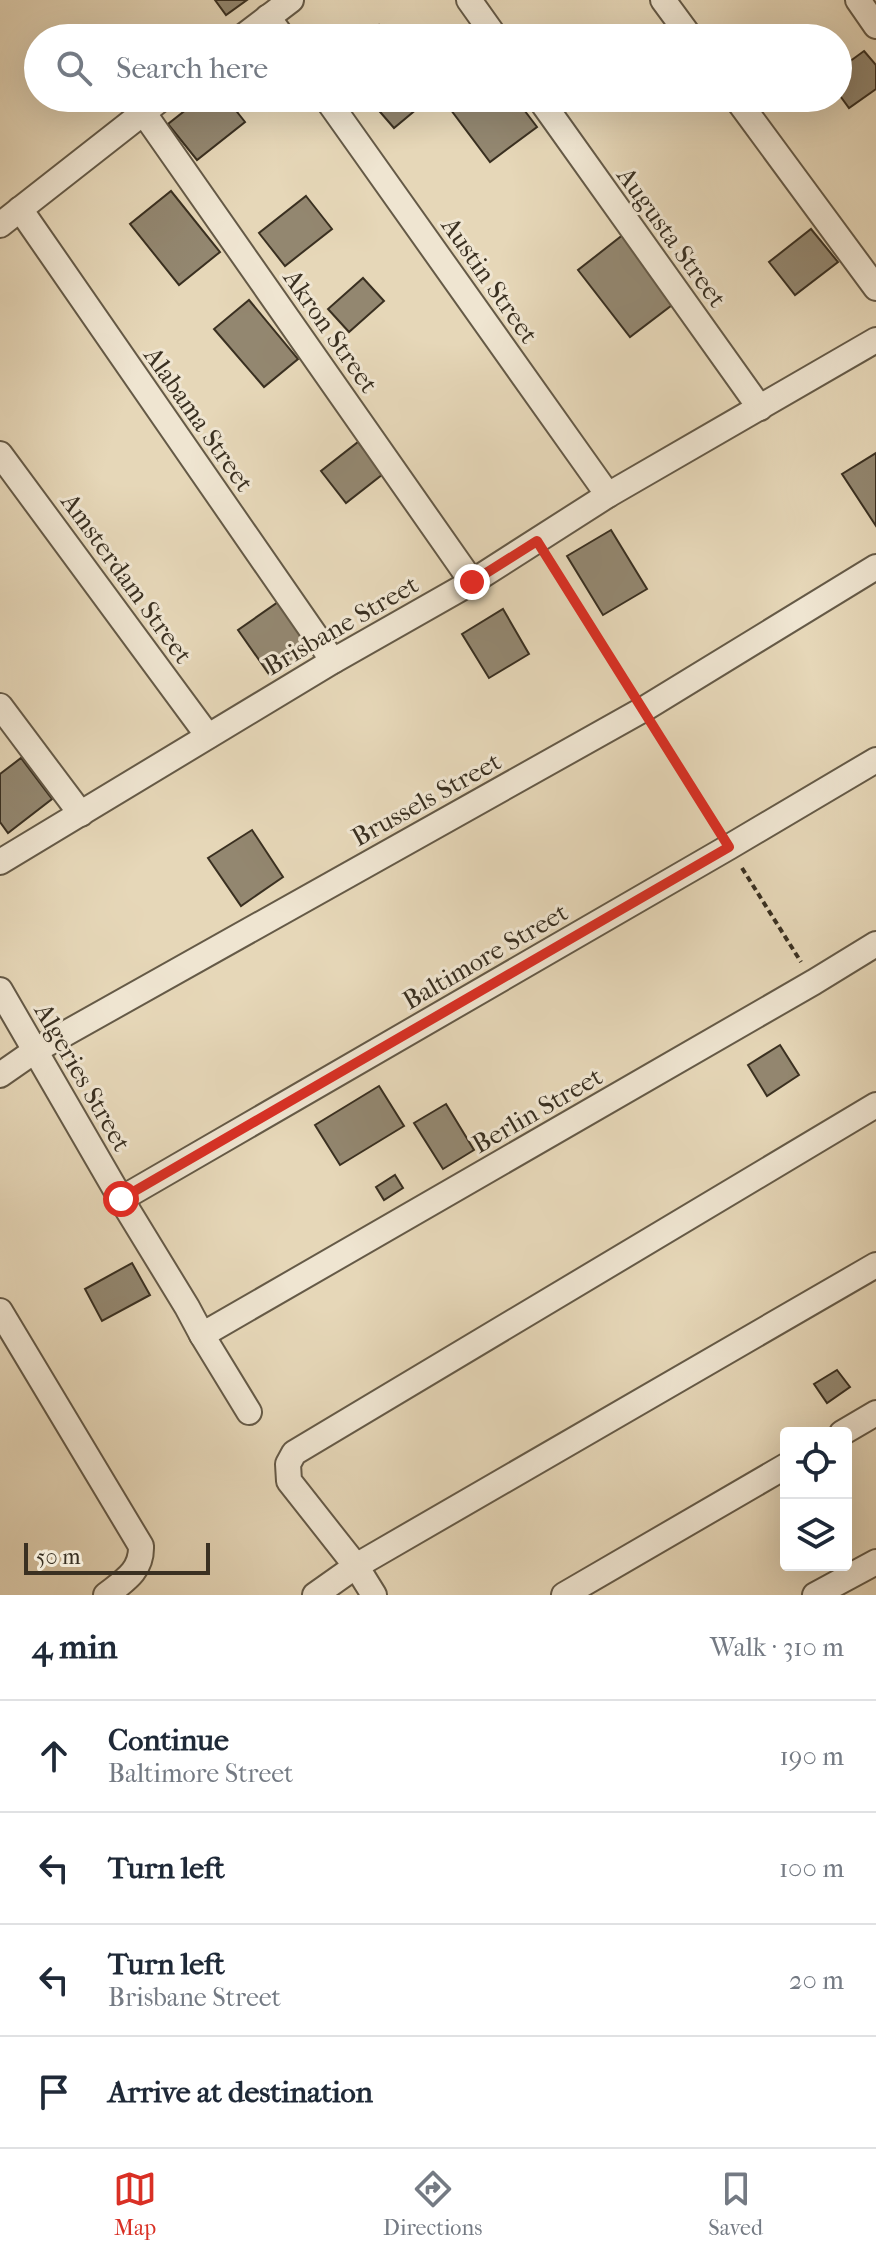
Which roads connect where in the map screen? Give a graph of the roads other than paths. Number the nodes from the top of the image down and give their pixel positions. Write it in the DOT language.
graph roads {
  1 [pos="291,0"];
  2 [pos="469,0"];
  3 [pos="663,0"];
  4 [pos="858,0"];
  5 [pos="268,17"];
  6 [pos="259,24"];
  7 [pos="273,24"];
  8 [pos="486,24"];
  9 [pos="681,24"];
  10 [pos="876,26"];
  11 [pos="143,112"];
  12 [pos="157,112"];
  13 [pos="336,112"];
  14 [pos="549,112"];
  15 [pos="746,112"];
  16 [pos="20,209"];
  17 [pos="0,225"];
  18 [pos="876,288"];
  19 [pos="876,340"];
  20 [pos="760,408"];
  21 [pos="0,454"];
  22 [pos="608,495"];
  23 [pos="876,567"];
  24 [pos="472,582"];
  25 [pos="333,661"];
  26 [pos="0,706"];
  27 [pos="208,736"];
  28 [pos="876,760"];
  29 [pos="81,814"];
  30 [pos="0,862"];
  31 [pos="876,944"];
  32 [pos="0,990"];
  33 [pos="36,1050"];
  34 [pos="0,1075"];
  35 [pos="876,1105"];
  36 [pos="121,1199"];
  37 [pos="876,1265"];
  38 [pos="0,1311"];
  39 [pos="202,1335"];
  40 [pos="249,1412"];
  41 [pos="876,1413"];
  42 [pos="852,1427"];
  43 [pos="780,1469"];
  44 [pos="876,1562"];
  45 [pos="356,1566"];
  46 [pos="842,1587"];
  47 [pos="106,1595"];
  48 [pos="315,1595"];
  49 [pos="374,1595"];
  50 [pos="564,1595"];
  51 [pos="815,1595"];
  1 -- 5 [label="street"];
  2 -- 8 [label="street"];
  3 -- 9 [label="street"];
  4 -- 10 [label="street"];
  5 -- 6 [label="street"];
  5 -- 7 [label="street"];
  11 -- 16 [label="street"];
  12 -- 24 [label="street, Akron Street"];
  13 -- 22 [label="street, Austin Street"];
  14 -- 20 [label="street, Augusta Street"];
  15 -- 18 [label="street"];
  16 -- 17 [label="street"];
  16 -- 25 [label="street, Alabama Street"];
  19 -- 20 [label="street, Brisbane Street"];
  20 -- 22 [label="street, Brisbane Street"];
  21 -- 27 [label="street, Amsterdam Street"];
  22 -- 24 [label="street, Brisbane Street"];
  23 -- 33 [label="street, Brussels Street"];
  24 -- 25 [label="street, Brisbane Street"];
  25 -- 27 [label="street, Brisbane Street"];
  26 -- 29 [label="street"];
  27 -- 29 [label="street, Brisbane Street"];
  28 -- 36 [label="street, Baltimore Street"];
  29 -- 30 [label="street, Brisbane Street"];
  31 -- 39 [label="street, Berlin Street"];
  32 -- 33 [label="street, Algeries Street"];
  33 -- 34 [label="street, Brussels Street"];
  33 -- 36 [label="street, Algeries Street"];
  35 -- 45 [label="street"];
  36 -- 39 [label="street, Algeries Street"];
  37 -- 45 [label="street"];
  38 -- 47 [label="street"];
  39 -- 40 [label="street, Algeries Street"];
  41 -- 42 [label="street"];
  43 -- 50 [label="street"];
  44 -- 46 [label="street"];
  45 -- 48 [label="street"];
  45 -- 49 [label="street"];
  46 -- 51 [label="street"];
}
